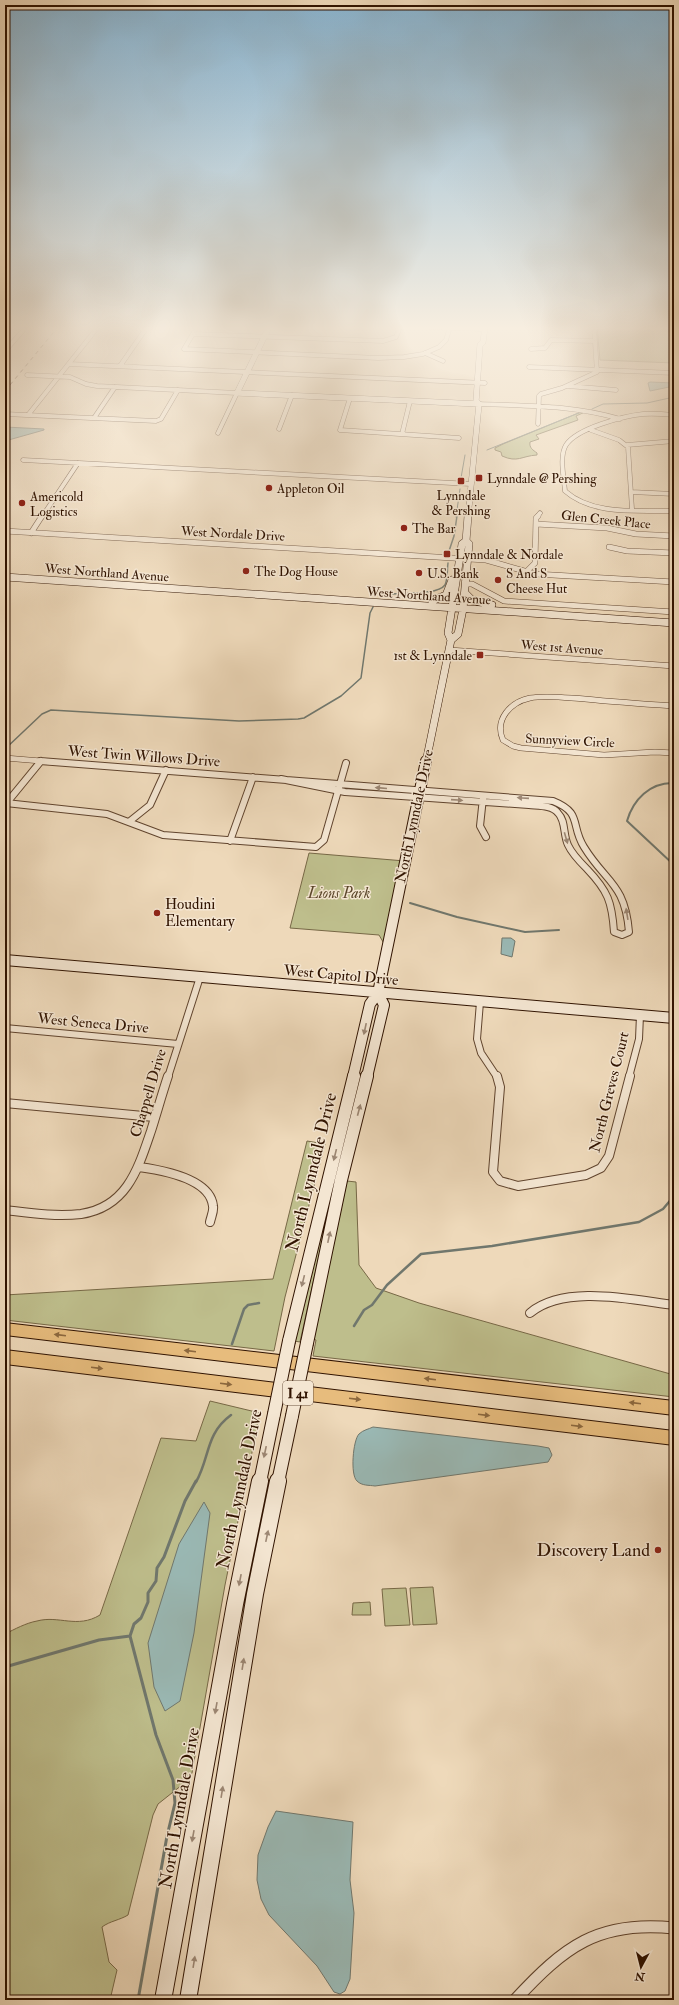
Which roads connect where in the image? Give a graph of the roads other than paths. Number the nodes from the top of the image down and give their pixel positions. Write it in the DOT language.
graph roads {
  1 [pos="224,421"];
  2 [pos="282,421"];
  3 [pos="343,421"];
  4 [pos="405,421"];
  5 [pos="479,421"];
  6 [pos="538,421"];
  7 [pos="618,421"];
  8 [pos="538,424"];
  9 [pos="279,429"];
  10 [pos="591,430"];
  11 [pos="218,433"];
  12 [pos="402,434"];
  13 [pos="459,438"];
  14 [pos="674,441"];
  15 [pos="627,445"];
  16 [pos="23,460"];
  17 [pos="78,463"];
  18 [pos="471,484"];
  19 [pos="631,492"];
  20 [pos="674,494"];
  21 [pos="632,509"];
  22 [pos="674,511"];
  23 [pos="540,513"];
  24 [pos="536,524"];
  25 [pos="5,531"];
  26 [pos="32,533"];
  27 [pos="674,536"];
  28 [pos="466,541"];
  29 [pos="609,547"];
  30 [pos="674,554"];
  31 [pos="459,558"];
  32 [pos="468,558"];
  33 [pos="526,572"];
  34 [pos="5,577"];
  35 [pos="458,578"];
  36 [pos="674,582"];
  37 [pos="466,584"];
  38 [pos="465,593"];
  39 [pos="280,595"];
  40 [pos="432,601"];
  41 [pos="391,604"];
  42 [pos="510,604"];
  43 [pos="454,606"];
  44 [pos="464,606"];
  45 [pos="494,608"];
  46 [pos="674,612"];
  47 [pos="674,619"];
  48 [pos="451,621"];
  49 [pos="674,623"];
  50 [pos="460,625"];
  51 [pos="451,640"];
  52 [pos="449,650"];
  53 [pos="674,666"];
  54 [pos="674,706"];
  55 [pos="674,753"];
  56 [pos="5,758"];
  57 [pos="41,761"];
  58 [pos="346,763"];
  59 [pos="166,770"];
  60 [pos="253,777"];
  61 [pos="282,779"];
  62 [pos="341,785"];
  63 [pos="339,791"];
  64 [pos="419,794"];
  65 [pos="483,799"];
  66 [pos="550,801"];
  67 [pos="6,804"];
  68 [pos="547,807"];
  69 [pos="130,822"];
  70 [pos="486,837"];
  71 [pos="230,841"];
  72 [pos="587,852"];
  73 [pos="574,854"];
  74 [pos="619,890"];
  75 [pos="606,892"];
  76 [pos="5,960"];
  77 [pos="200,977"];
  78 [pos="378,993"];
  79 [pos="480,1002"];
  80 [pos="640,1015"];
  81 [pos="674,1018"];
  82 [pos="5,1028"];
  83 [pos="178,1044"];
  84 [pos="5,1103"];
  85 [pos="154,1117"];
  86 [pos="139,1167"];
  87 [pos="5,1210"];
  88 [pos="210,1222"];
  89 [pos="674,1305"];
  90 [pos="530,1314"];
  91 [pos="5,1329"];
  92 [pos="5,1357"];
  93 [pos="674,1408"];
  94 [pos="674,1438"];
  95 [pos="674,1928"];
  96 [pos="163,2000"];
  97 [pos="188,2000"];
  98 [pos="515,2000"];
  1 -- 11 [label="street"];
  2 -- 9 [label="street"];
  3 -- 12 [label="street"];
  4 -- 12 [label="street"];
  5 -- 18 [label="main road, North Lynndale Drive"];
  6 -- 8 [label="street"];
  7 -- 10 [label="street"];
  10 -- 15 [label="street"];
  10 -- 21 [label="street"];
  12 -- 13 [label="street"];
  14 -- 15 [label="street"];
  15 -- 19 [label="street"];
  16 -- 17 [label="street"];
  17 -- 18 [label="street"];
  17 -- 26 [label="street"];
  18 -- 28 [label="main road, North Lynndale Drive"];
  19 -- 20 [label="street"];
  19 -- 21 [label="street"];
  21 -- 22 [label="street"];
  23 -- 24 [label="street"];
  24 -- 27 [label="street, Glen Creek Place"];
  24 -- 33 [label="street"];
  25 -- 26 [label="street, West Nordale Drive"];
  26 -- 31 [label="street, West Nordale Drive"];
  28 -- 31 [label="main road, North Lynndale Drive"];
  28 -- 32 [label="main road, North Lynndale Drive"];
  29 -- 30 [label="street"];
  31 -- 32 [label="street, West Nordale Drive"];
  31 -- 35 [label="main road, North Lynndale Drive"];
  32 -- 33 [label="street, West Nordale Drive"];
  32 -- 37 [label="main road, North Lynndale Drive"];
  33 -- 36 [label="street, West Nordale Drive"];
  34 -- 39 [label="main road, West Northland Avenue"];
  35 -- 40 [label="main road"];
  35 -- 43 [label="main road, North Lynndale Drive"];
  37 -- 38 [label="main road, North Lynndale Drive"];
  37 -- 42 [label="street"];
  38 -- 44 [label="main road, North Lynndale Drive"];
  38 -- 45 [label="main road"];
  39 -- 40 [label="main road, West Northland Avenue"];
  39 -- 41 [label="main road, West Northland Avenue"];
  40 -- 43 [label="main road, West Northland Avenue"];
  41 -- 43 [label="main road, West Northland Avenue"];
  41 -- 48 [label="main road"];
  42 -- 45 [label="main road, West Northland Avenue"];
  42 -- 46 [label="street"];
  42 -- 47 [label="main road, West Northland Avenue"];
  43 -- 44 [label="main road, West Northland Avenue"];
  43 -- 48 [label="main road, North Lynndale Drive"];
  44 -- 45 [label="main road, West Northland Avenue"];
  44 -- 50 [label="main road, North Lynndale Drive"];
  45 -- 49 [label="main road, West Northland Avenue"];
  45 -- 50 [label="main road"];
  48 -- 51 [label="main road, North Lynndale Drive"];
  50 -- 51 [label="main road, North Lynndale Drive"];
  51 -- 52 [label="main road, North Lynndale Drive"];
  52 -- 53 [label="street, West 1st Avenue"];
  52 -- 64 [label="main road, North Lynndale Drive"];
  54 -- 55 [label="street, Sunnyview Circle"];
  56 -- 57 [label="street, West Twin Willows Drive"];
  57 -- 59 [label="street, West Twin Willows Drive"];
  57 -- 67 [label="street"];
  58 -- 62 [label="street"];
  59 -- 60 [label="street, West Twin Willows Drive"];
  59 -- 69 [label="street"];
  60 -- 61 [label="street, West Twin Willows Drive"];
  60 -- 71 [label="street"];
  61 -- 62 [label="street, West Twin Willows Drive"];
  61 -- 63 [label="street, West Twin Willows Drive"];
  62 -- 63 [label="street"];
  64 -- 62 [label="street, West Twin Willows Drive, one-way"];
  63 -- 64 [label="street, West Twin Willows Drive"];
  63 -- 71 [label="street"];
  64 -- 65 [label="street"];
  64 -- 78 [label="main road, North Lynndale Drive"];
  66 -- 65 [label="street, one-way"];
  65 -- 68 [label="street"];
  65 -- 70 [label="street"];
  66 -- 68 [label="street"];
  66 -- 72 [label="street"];
  67 -- 69 [label="street"];
  68 -- 73 [label="street, one-way"];
  69 -- 71 [label="street"];
  72 -- 73 [label="street"];
  72 -- 74 [label="street"];
  73 -- 75 [label="street"];
  74 -- 75 [label="street"];
  75 -- 74 [label="street, one-way"];
  76 -- 77 [label="main road, West Capitol Drive"];
  77 -- 78 [label="main road, West Capitol Drive"];
  77 -- 83 [label="street, Chappell Drive"];
  78 -- 79 [label="main road, West Capitol Drive"];
  78 -- 96 [label="main road, North Lynndale Drive, one-way, bridge"];
  97 -- 78 [label="main road, North Lynndale Drive, one-way, bridge"];
  79 -- 80 [label="main road, West Capitol Drive"];
  79 -- 80 [label="street, North Greves Court"];
  80 -- 81 [label="main road, West Capitol Drive"];
  82 -- 83 [label="street, West Seneca Drive"];
  83 -- 85 [label="street, Chappell Drive"];
  84 -- 85 [label="street"];
  85 -- 86 [label="street, Chappell Drive"];
  86 -- 87 [label="street, Chappell Drive"];
  86 -- 88 [label="street"];
  89 -- 90 [label="street"];
  93 -- 91 [label="highway, I 41, one-way"];
  92 -- 94 [label="highway, I 41, one-way"];
  95 -- 98 [label="street"];
}
